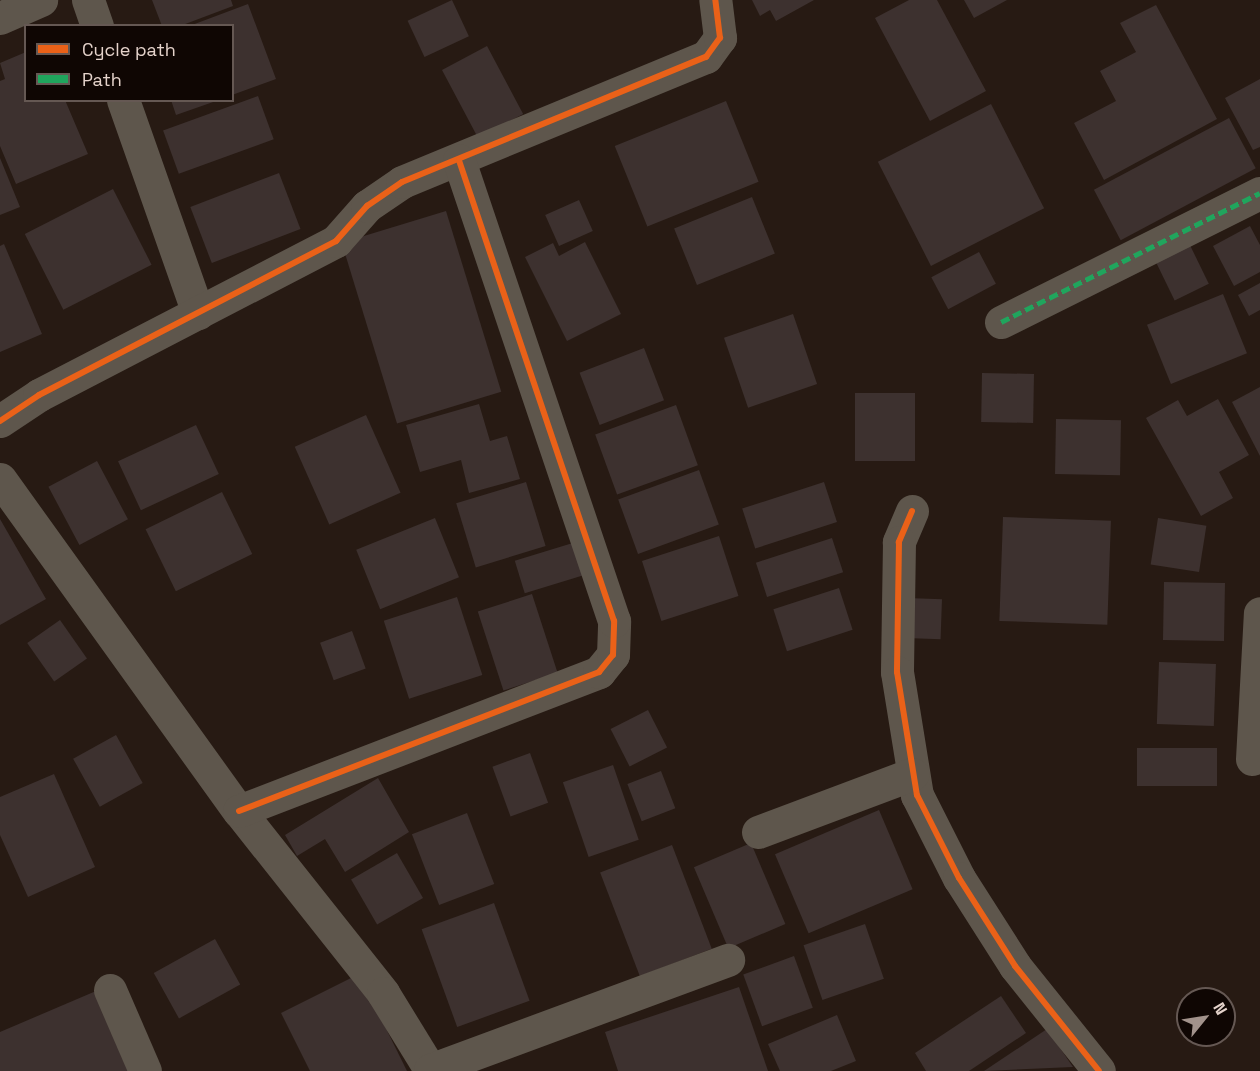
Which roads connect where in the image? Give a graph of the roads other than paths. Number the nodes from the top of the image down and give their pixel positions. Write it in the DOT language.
graph roads {
  1 [pos="41,0"];
  2 [pos="88,0"];
  3 [pos="715,0"];
  4 [pos="0,18"];
  5 [pos="96,24"];
  6 [pos="124,102"];
  7 [pos="459,160"];
  8 [pos="1260,193"];
  9 [pos="198,313"];
  10 [pos="1001,322"];
  11 [pos="0,421"];
  12 [pos="0,479"];
  13 [pos="912,511"];
  14 [pos="1260,613"];
  15 [pos="1252,759"];
  16 [pos="912,774"];
  17 [pos="239,811"];
  18 [pos="758,832"];
  19 [pos="728,960"];
  20 [pos="110,990"];
  21 [pos="146,1071"];
  22 [pos="431,1071"];
  23 [pos="1099,1071"];
  1 -- 4 [label="street"];
  2 -- 5 [label="street"];
  3 -- 7 [label="street"];
  6 -- 9 [label="street"];
  7 -- 9 [label="street"];
  7 -- 17 [label="street"];
  8 -- 10 [label="street"];
  9 -- 11 [label="street"];
  12 -- 17 [label="street"];
  13 -- 16 [label="street"];
  14 -- 15 [label="street"];
  16 -- 18 [label="street"];
  16 -- 23 [label="street"];
  17 -- 22 [label="street"];
  19 -- 22 [label="street"];
  20 -- 21 [label="street"];
}
